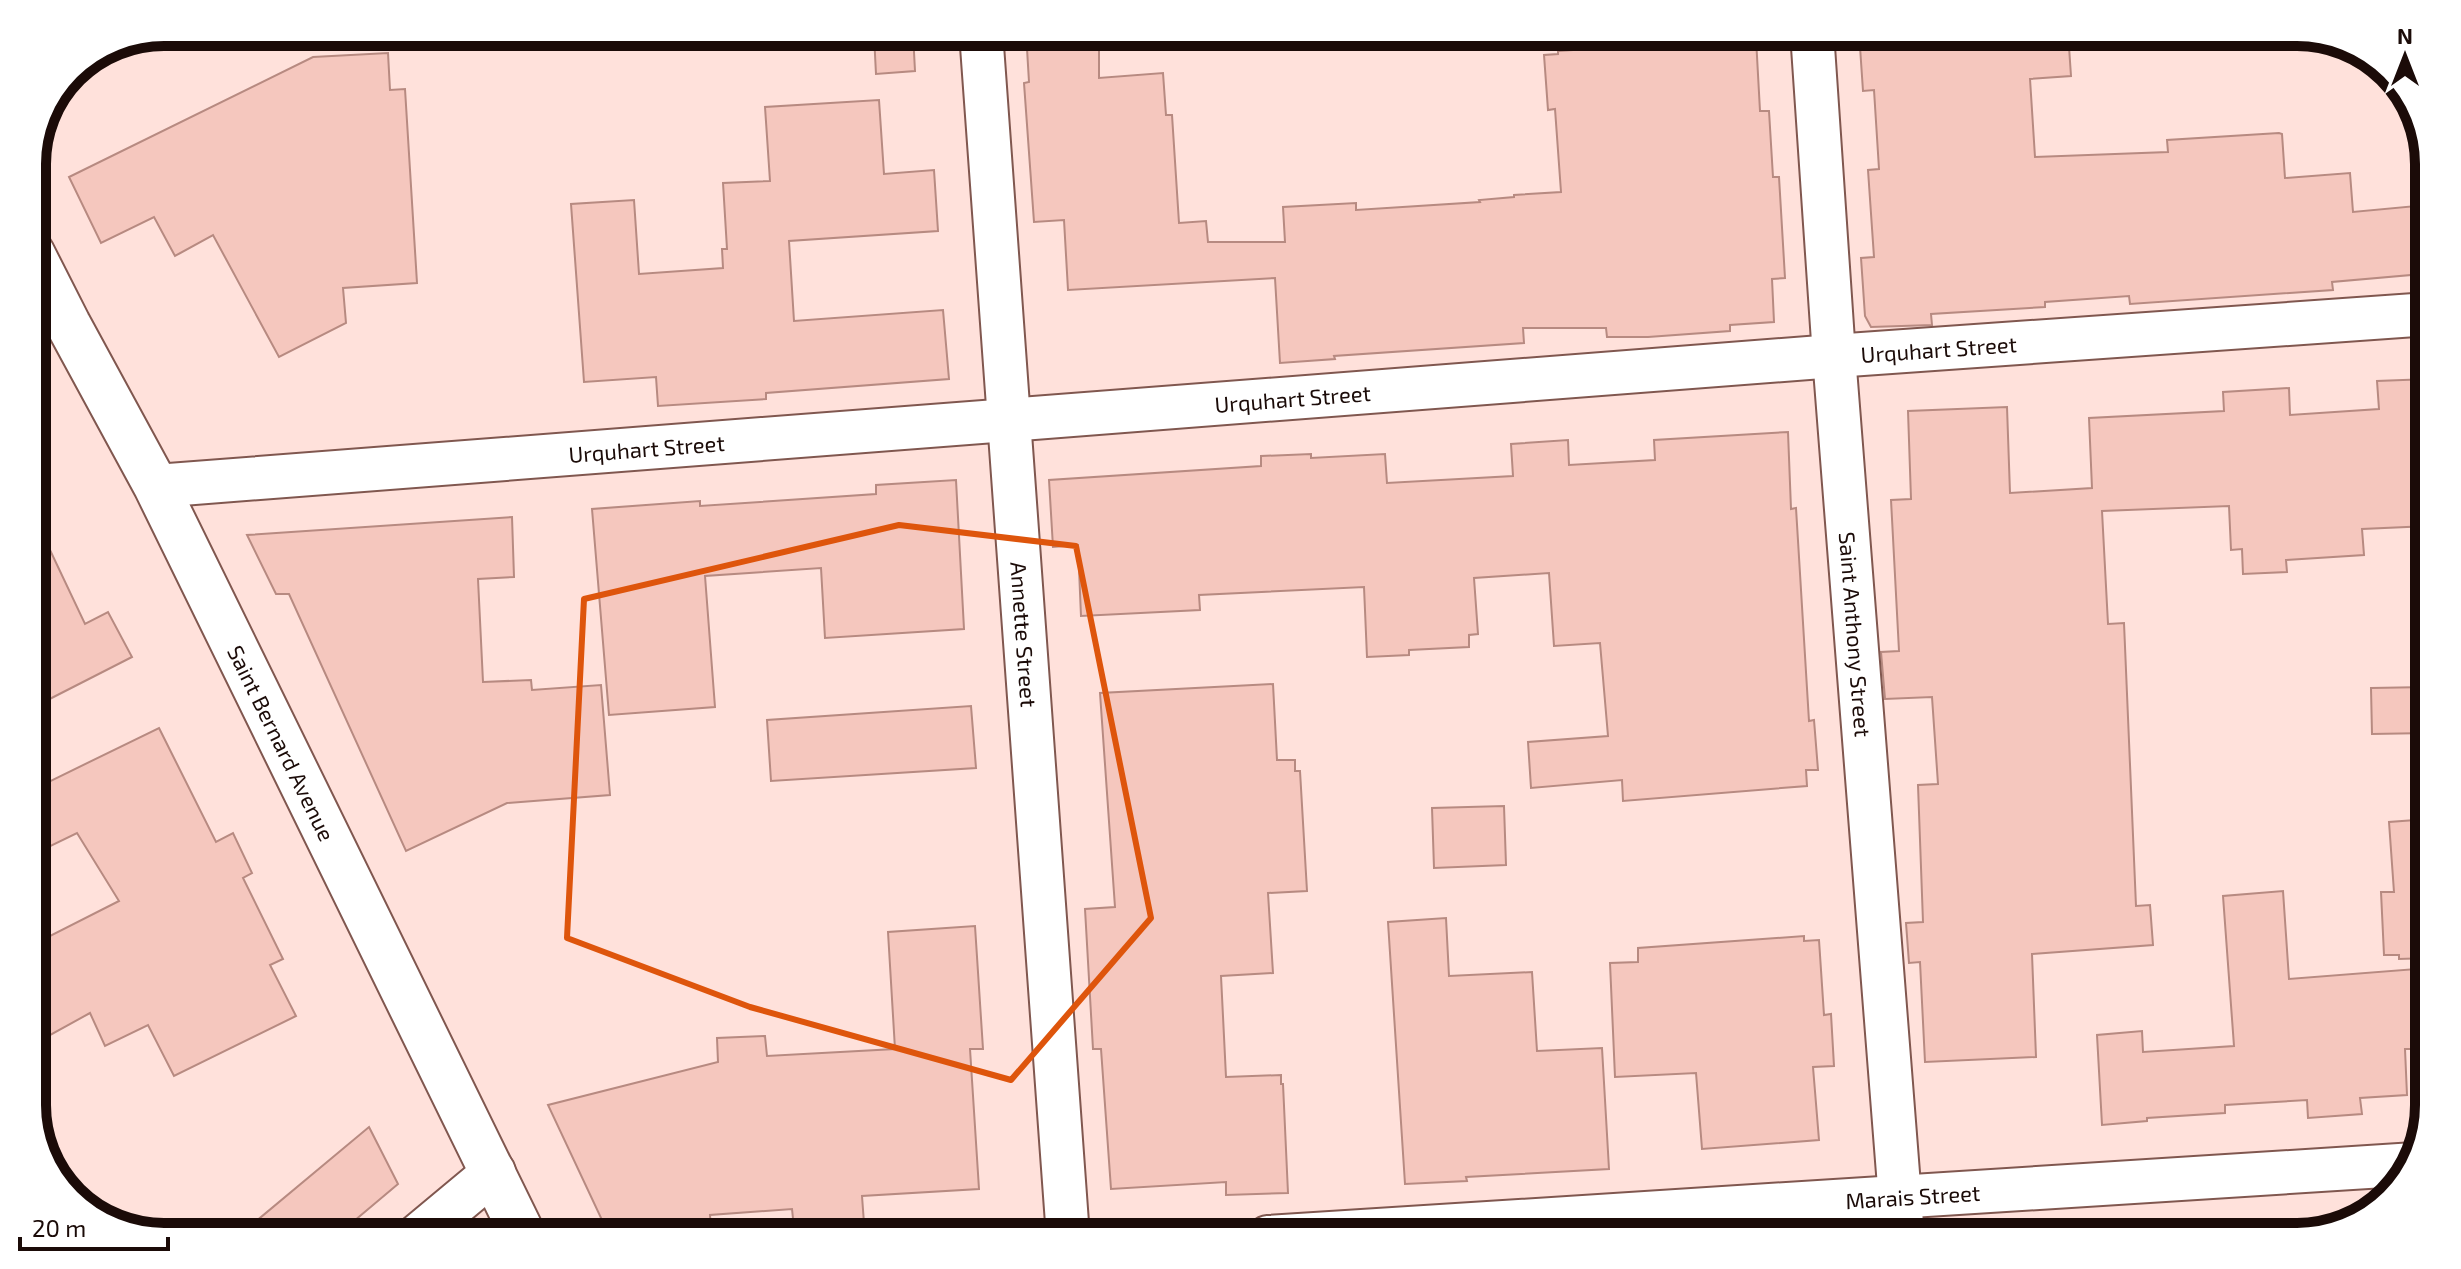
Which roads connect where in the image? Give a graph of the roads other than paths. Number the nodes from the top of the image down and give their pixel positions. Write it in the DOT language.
graph roads {
  1 [pos="982,46"];
  2 [pos="1813,46"];
  3 [pos="46,281"];
  4 [pos="46,309"];
  5 [pos="2415,315"];
  6 [pos="68,324"];
  7 [pos="1834,356"];
  8 [pos="1010,420"];
  9 [pos="156,486"];
  10 [pos="2398,1165"];
  11 [pos="494,1172"];
  12 [pos="1900,1196"];
  13 [pos="433,1223"];
  14 [pos="518,1223"];
  15 [pos="1067,1223"];
  16 [pos="1484,1223"];
  17 [pos="1902,1223"];
  1 -- 8 [label="street, Annette Street"];
  2 -- 7 [label="street, Saint Anthony Street"];
  3 -- 6 [label="street, Saint Bernard Avenue"];
  4 -- 6 [label="street"];
  5 -- 7 [label="street, Urquhart Street"];
  6 -- 9 [label="street, Saint Bernard Avenue"];
  7 -- 8 [label="street, Urquhart Street"];
  7 -- 12 [label="street, Saint Anthony Street"];
  8 -- 9 [label="street, Urquhart Street"];
  8 -- 15 [label="street, Annette Street"];
  9 -- 11 [label="street, Saint Bernard Avenue"];
  10 -- 12 [label="street, Marais Street"];
  11 -- 13 [label="street"];
  11 -- 14 [label="street, Saint Bernard Avenue"];
  12 -- 16 [label="street, Marais Street"];
  12 -- 17 [label="street, Saint Anthony Street"];
}
